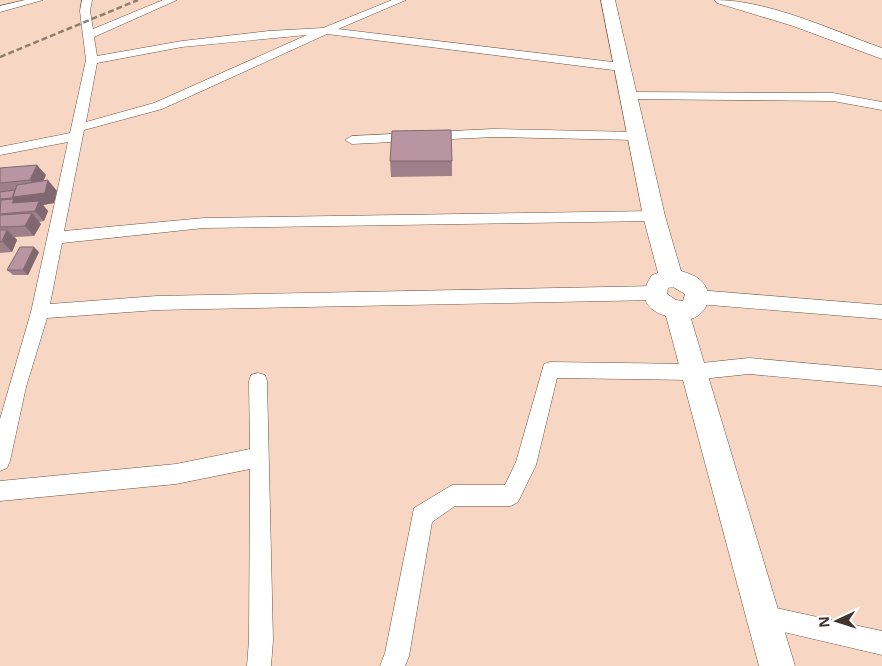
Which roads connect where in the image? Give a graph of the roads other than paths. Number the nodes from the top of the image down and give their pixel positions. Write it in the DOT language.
graph roads {
  1 [pos="38,0"];
  2 [pos="87,0"];
  3 [pos="172,0"];
  4 [pos="401,0"];
  5 [pos="608,0"];
  6 [pos="722,0"];
  7 [pos="0,9"];
  8 [pos="325,31"];
  9 [pos="88,35"];
  10 [pos="882,54"];
  11 [pos="92,60"];
  12 [pos="622,67"];
  13 [pos="628,96"];
  14 [pos="882,106"];
  15 [pos="76,132"];
  16 [pos="636,136"];
  17 [pos="352,140"];
  18 [pos="0,151"];
  19 [pos="654,216"];
  20 [pos="55,238"];
  21 [pos="675,295"];
  22 [pos="40,312"];
  23 [pos="882,312"];
  24 [pos="692,372"];
  25 [pos="882,378"];
  26 [pos="258,381"];
  27 [pos="8,387"];
  28 [pos="4,428"];
  29 [pos="260,457"];
  30 [pos="0,461"];
  31 [pos="0,491"];
  32 [pos="762,617"];
  33 [pos="882,643"];
  34 [pos="259,666"];
  35 [pos="392,666"];
  36 [pos="777,666"];
  1 -- 7 [label="street"];
  2 -- 9 [label="street"];
  3 -- 9 [label="street"];
  4 -- 8 [label="street"];
  5 -- 12 [label="street"];
  6 -- 10 [label="street"];
  8 -- 11 [label="street"];
  8 -- 12 [label="street"];
  8 -- 15 [label="street"];
  9 -- 11 [label="street"];
  11 -- 15 [label="street"];
  12 -- 13 [label="street"];
  13 -- 14 [label="street"];
  13 -- 16 [label="street"];
  15 -- 18 [label="street"];
  15 -- 20 [label="street"];
  16 -- 17 [label="street"];
  16 -- 19 [label="street"];
  19 -- 20 [label="street"];
  19 -- 21 [label="street"];
  20 -- 22 [label="street"];
  21 -- 22 [label="street"];
  21 -- 23 [label="street"];
  21 -- 24 [label="street"];
  22 -- 27 [label="street"];
  24 -- 25 [label="street"];
  24 -- 32 [label="street"];
  24 -- 35 [label="street"];
  26 -- 29 [label="street"];
  27 -- 28 [label="street"];
  28 -- 30 [label="street"];
  29 -- 31 [label="street"];
  29 -- 34 [label="street"];
  32 -- 33 [label="street"];
  32 -- 36 [label="street"];
}
